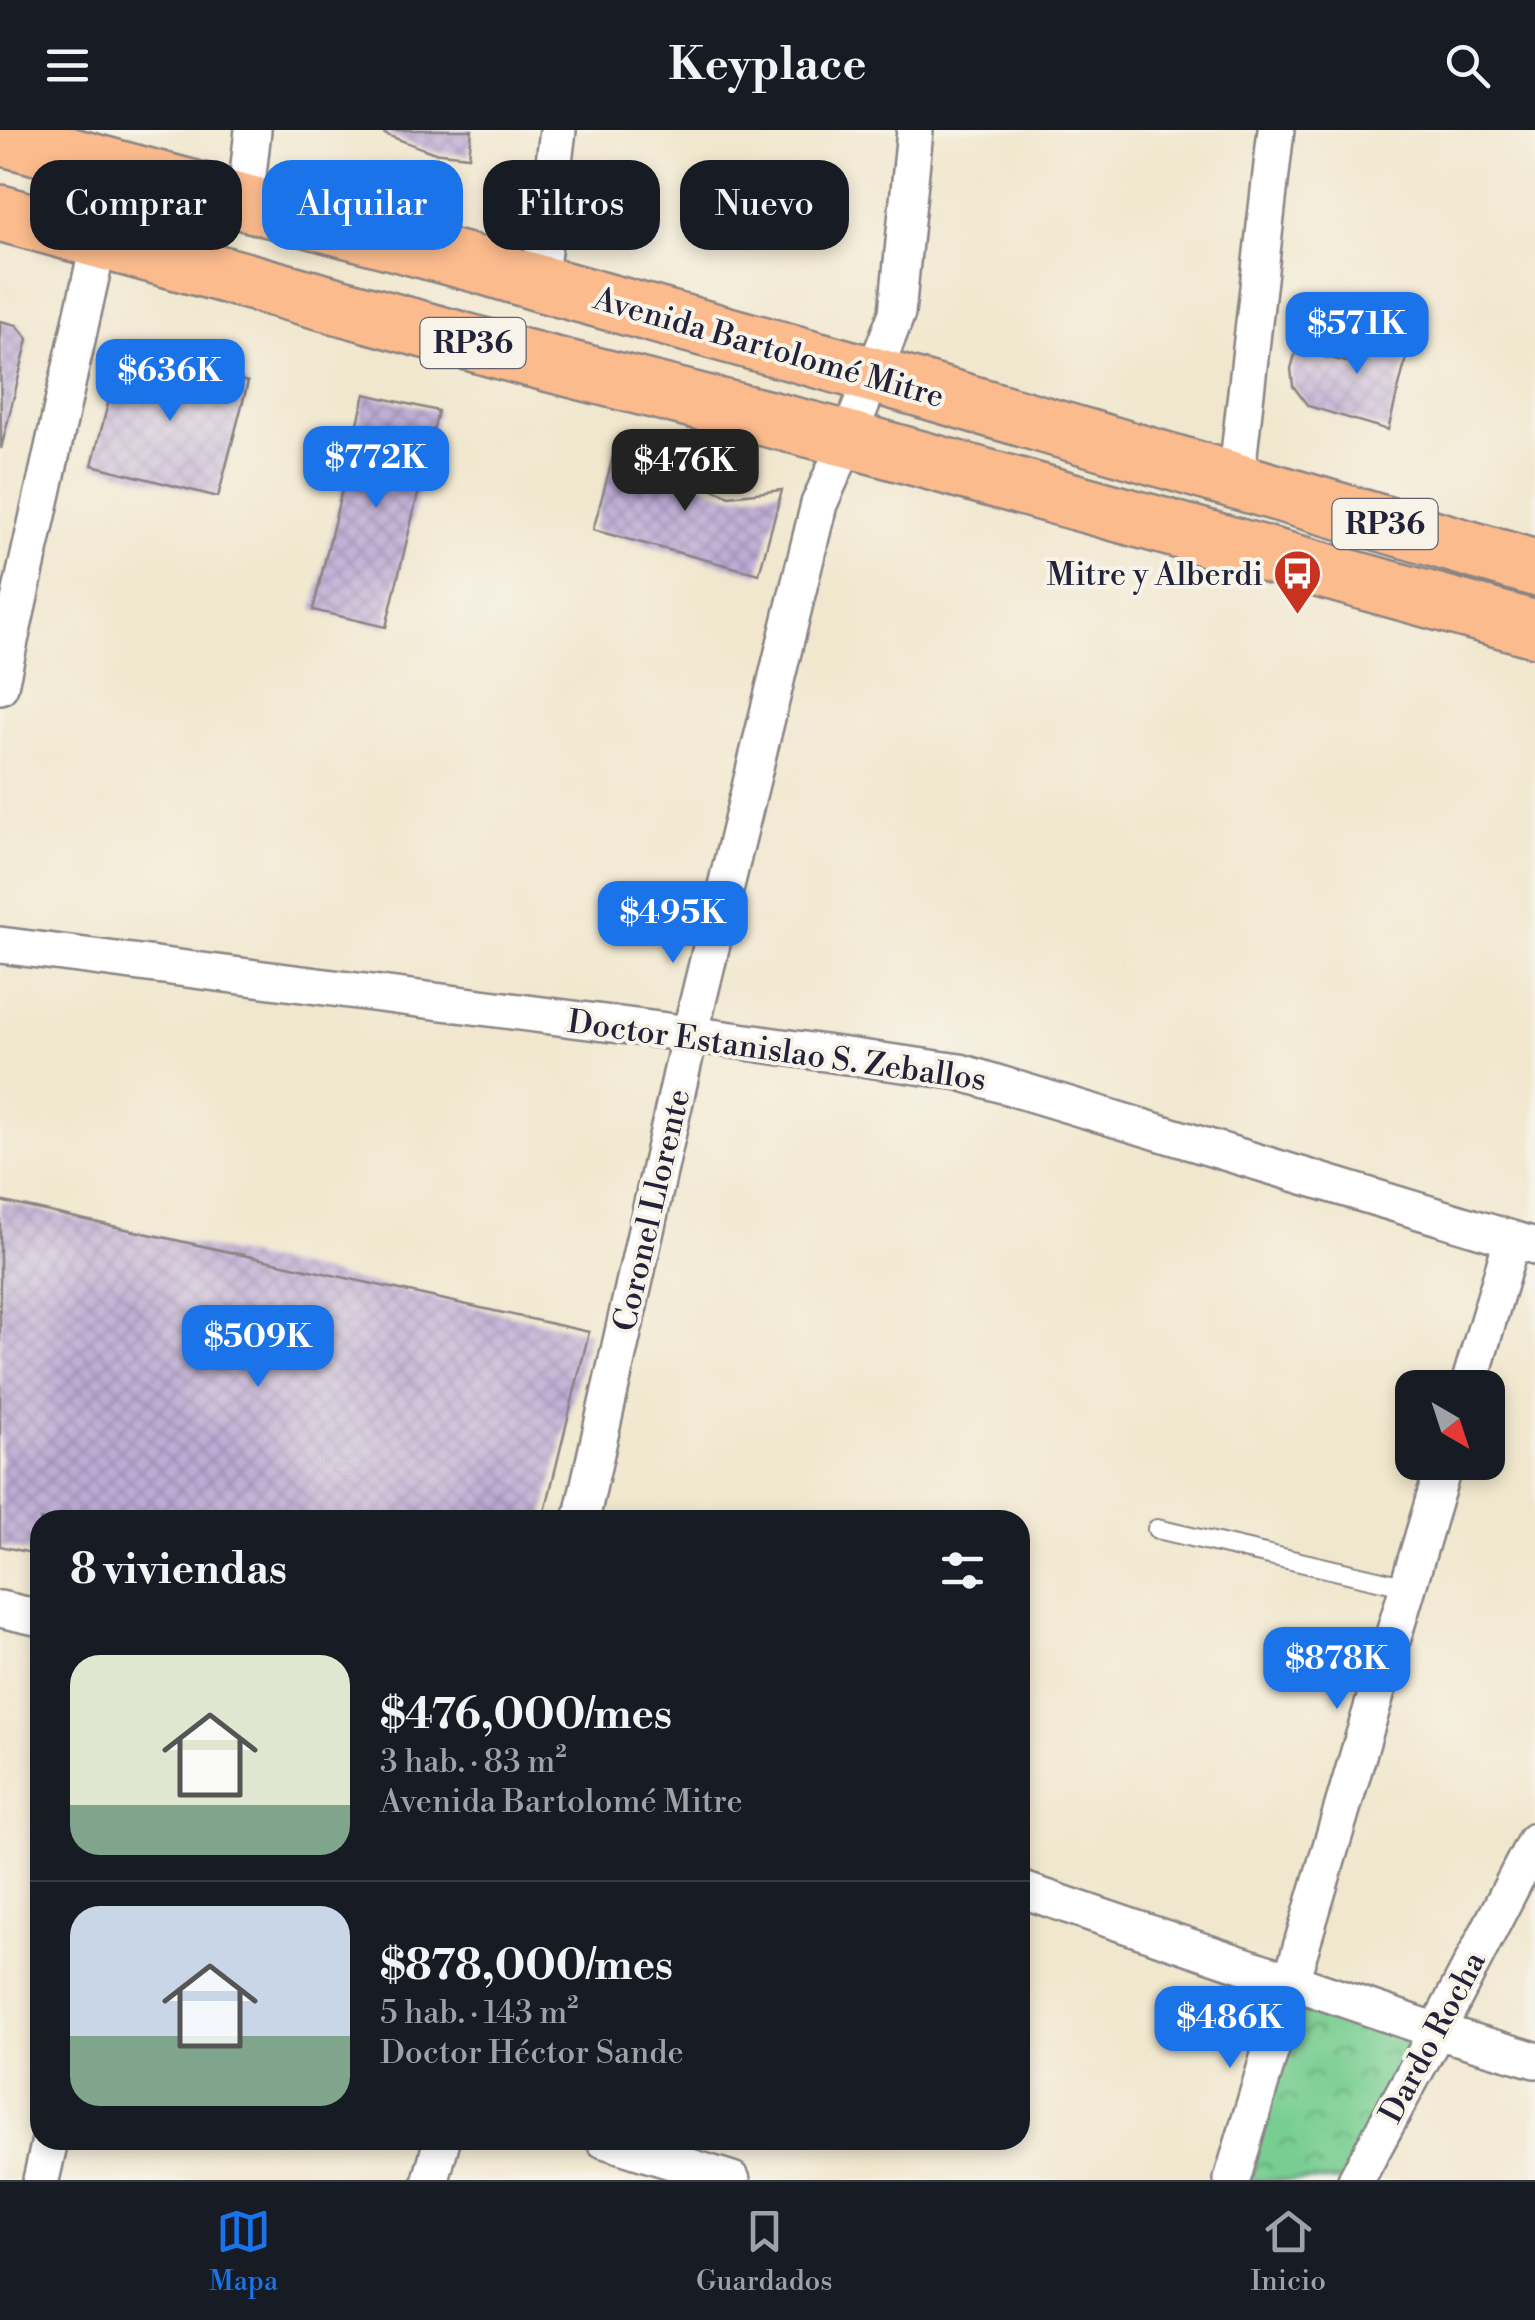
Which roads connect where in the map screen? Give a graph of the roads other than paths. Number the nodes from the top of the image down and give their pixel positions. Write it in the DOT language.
graph roads {
  1 [pos="253,130"];
  2 [pos="558,130"];
  3 [pos="915,130"];
  4 [pos="1276,130"];
  5 [pos="0,137"];
  6 [pos="82,160"];
  7 [pos="242,201"];
  8 [pos="246,202"];
  9 [pos="0,213"];
  10 [pos="30,221"];
  11 [pos="98,250"];
  12 [pos="133,250"];
  13 [pos="539,283"];
  14 [pos="873,374"];
  15 [pos="848,439"];
  16 [pos="1236,480"];
  17 [pos="1535,568"];
  18 [pos="1535,628"];
  19 [pos="0,686"];
  20 [pos="0,946"];
  21 [pos="690,1034"];
  22 [pos="1524,1243"];
  23 [pos="1475,1370"];
  24 [pos="1440,1480"];
  25 [pos="583,1510"];
  26 [pos="1157,1529"];
  27 [pos="1408,1586"];
  28 [pos="0,1608"];
  29 [pos="30,1616"];
  30 [pos="1535,1840"];
  31 [pos="1030,1892"];
  32 [pos="1291,1980"];
  33 [pos="1437,2032"];
  34 [pos="1535,2060"];
  35 [pos="48,2150"];
  36 [pos="440,2150"];
  37 [pos="636,2150"];
  38 [pos="40,2180"];
  39 [pos="432,2180"];
  40 [pos="732,2180"];
  41 [pos="1232,2180"];
  42 [pos="1356,2180"];
  1 -- 8 [label="street"];
  2 -- 13 [label="street"];
  3 -- 14 [label="street, Coronel Llorente"];
  4 -- 16 [label="street"];
  5 -- 6 [label="main road, Avenida Bartolomé Mitre / RP36"];
  7 -- 8 [label="main road, Avenida Bartolomé Mitre / RP36"];
  8 -- 13 [label="main road, Avenida Bartolomé Mitre / RP36"];
  9 -- 10 [label="main road, Avenida Bartolomé Mitre / RP36"];
  11 -- 19 [label="street"];
  12 -- 15 [label="main road, Avenida Bartolomé Mitre / RP36"];
  13 -- 14 [label="main road, Avenida Bartolomé Mitre / RP36"];
  14 -- 15 [label="street, Coronel Llorente"];
  14 -- 16 [label="main road, Avenida Bartolomé Mitre / RP36"];
  15 -- 18 [label="main road, Avenida Bartolomé Mitre / RP36"];
  15 -- 21 [label="street, Coronel Llorente"];
  16 -- 17 [label="main road, Avenida Bartolomé Mitre / RP36"];
  20 -- 21 [label="street, Doctor Estanislao S. Zeballos"];
  21 -- 22 [label="street, Doctor Estanislao S. Zeballos"];
  21 -- 25 [label="street, Coronel Llorente"];
  22 -- 23 [label="street"];
  24 -- 27 [label="street"];
  26 -- 27 [label="lane"];
  27 -- 32 [label="street"];
  28 -- 29 [label="street"];
  30 -- 33 [label="street, Dardo Rocha"];
  31 -- 32 [label="street"];
  32 -- 33 [label="street"];
  32 -- 41 [label="street"];
  33 -- 34 [label="street"];
  33 -- 42 [label="street, Dardo Rocha"];
  35 -- 38 [label="street"];
  36 -- 39 [label="street"];
  37 -- 40 [label="street"];
}
